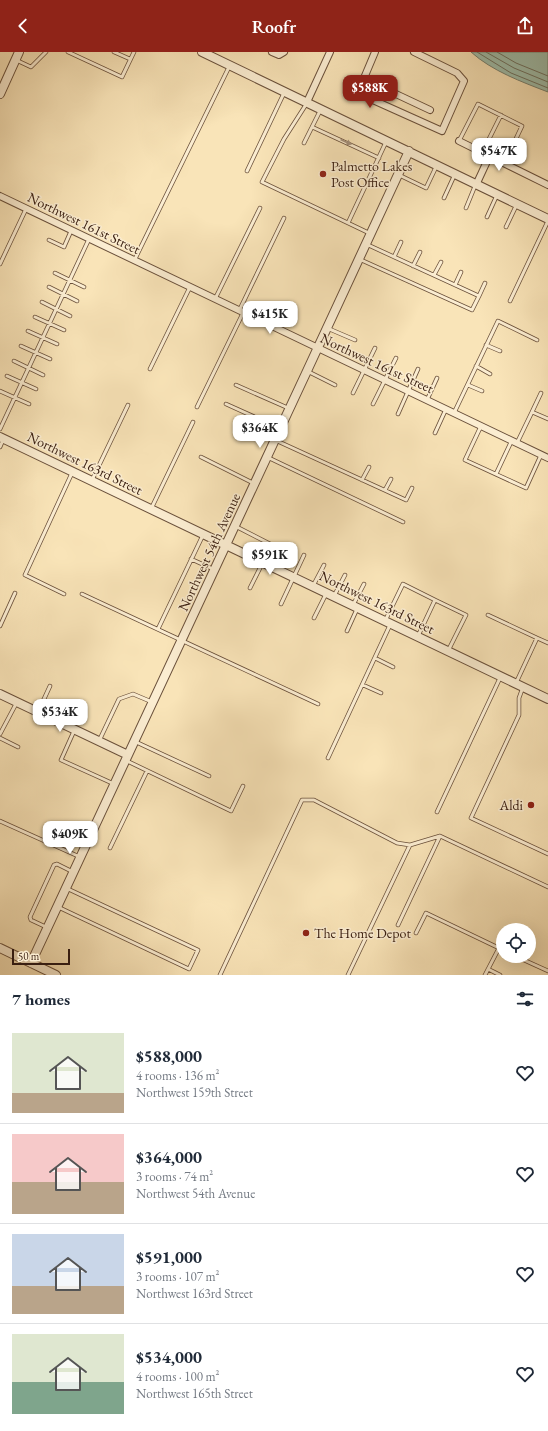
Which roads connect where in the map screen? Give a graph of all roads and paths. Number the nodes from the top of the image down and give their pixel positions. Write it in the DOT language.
graph roads {
  1 [pos="46,52"];
  2 [pos="68,52"];
  3 [pos="114,52"];
  4 [pos="134,52"];
  5 [pos="202,52"];
  6 [pos="272,52"];
  7 [pos="284,52"];
  8 [pos="330,52"];
  9 [pos="376,52"];
  10 [pos="414,52"];
  11 [pos="17,56"];
  12 [pos="130,59"];
  13 [pos="230,65"];
  14 [pos="364,79"];
  15 [pos="285,92"];
  16 [pos="0,94"];
  17 [pos="307,102"];
  18 [pos="320,109"];
  19 [pos="430,110"];
  20 [pos="501,115"];
  21 [pos="312,127"];
  22 [pos="387,141"];
  23 [pos="459,141"];
  24 [pos="304,143"];
  25 [pos="408,151"];
  26 [pos="482,153"];
  27 [pos="489,157"];
  28 [pos="379,158"];
  29 [pos="504,164"];
  30 [pos="437,165"];
  31 [pos="247,171"];
  32 [pos="455,174"];
  33 [pos="398,175"];
  34 [pos="548,184"];
  35 [pos="476,185"];
  36 [pos="497,195"];
  37 [pos="0,196"];
  38 [pos="444,198"];
  39 [pos="517,204"];
  40 [pos="260,208"];
  41 [pos="466,208"];
  42 [pos="26,209"];
  43 [pos="487,217"];
  44 [pos="284,218"];
  45 [pos="548,220"];
  46 [pos="348,223"];
  47 [pos="506,227"];
  48 [pos="72,231"];
  49 [pos="371,234"];
  50 [pos="89,239"];
  51 [pos="49,240"];
  52 [pos="401,242"];
  53 [pos="366,244"];
  54 [pos="420,252"];
  55 [pos="394,257"];
  56 [pos="359,258"];
  57 [pos="134,261"];
  58 [pos="441,262"];
  59 [pos="0,264"];
  60 [pos="413,266"];
  61 [pos="462,272"];
  62 [pos="55,273"];
  63 [pos="434,275"];
  64 [pos="70,280"];
  65 [pos="485,283"];
  66 [pos="455,285"];
  67 [pos="49,287"];
  68 [pos="84,287"];
  69 [pos="190,287"];
  70 [pos="64,294"];
  71 [pos="479,296"];
  72 [pos="215,299"];
  73 [pos="78,301"];
  74 [pos="510,301"];
  75 [pos="42,302"];
  76 [pos="56,309"];
  77 [pos="241,312"];
  78 [pos="70,316"];
  79 [pos="35,317"];
  80 [pos="50,324"];
  81 [pos="327,328"];
  82 [pos="64,330"];
  83 [pos="28,331"];
  84 [pos="43,338"];
  85 [pos="354,340"];
  86 [pos="536,340"];
  87 [pos="57,344"];
  88 [pos="486,345"];
  89 [pos="21,346"];
  90 [pos="318,348"];
  91 [pos="375,348"];
  92 [pos="500,351"];
  93 [pos="36,353"];
  94 [pos="396,358"];
  95 [pos="50,359"];
  96 [pos="14,361"];
  97 [pos="476,366"];
  98 [pos="29,368"];
  99 [pos="150,369"];
  100 [pos="418,369"];
  101 [pos="364,370"];
  102 [pos="307,371"];
  103 [pos="490,374"];
  104 [pos="43,375"];
  105 [pos="8,376"];
  106 [pos="437,378"];
  107 [pos="385,380"];
  108 [pos="22,382"];
  109 [pos="236,385"];
  110 [pos="335,385"];
  111 [pos="468,385"];
  112 [pos="36,389"];
  113 [pos="0,391"];
  114 [pos="408,391"];
  115 [pos="482,391"];
  116 [pos="541,393"];
  117 [pos="353,394"];
  118 [pos="15,398"];
  119 [pos="427,400"];
  120 [pos="29,404"];
  121 [pos="226,404"];
  122 [pos="373,404"];
  123 [pos="128,405"];
  124 [pos="196,407"];
  125 [pos="290,409"];
  126 [pos="446,409"];
  127 [pos="532,412"];
  128 [pos="454,413"];
  129 [pos="398,414"];
  130 [pos="548,419"];
  131 [pos="194,422"];
  132 [pos="481,426"];
  133 [pos="0,429"];
  134 [pos="280,429"];
  135 [pos="436,433"];
  136 [pos="2,438"];
  137 [pos="275,440"];
  138 [pos="514,442"];
  139 [pos="0,447"];
  140 [pos="541,454"];
  141 [pos="201,457"];
  142 [pos="267,457"];
  143 [pos="548,458"];
  144 [pos="369,468"];
  145 [pos="73,471"];
  146 [pos="496,474"];
  147 [pos="391,478"];
  148 [pos="92,480"];
  149 [pos="362,480"];
  150 [pos="255,484"];
  151 [pos="412,488"];
  152 [pos="385,490"];
  153 [pos="151,509"];
  154 [pos="403,522"];
  155 [pos="235,526"];
  156 [pos="203,533"];
  157 [pos="226,544"];
  158 [pos="304,555"];
  159 [pos="191,559"];
  160 [pos="266,564"];
  161 [pos="324,566"];
  162 [pos="214,570"];
  163 [pos="345,575"];
  164 [pos="294,577"];
  165 [pos="364,584"];
  166 [pos="314,586"];
  167 [pos="250,588"];
  168 [pos="326,592"];
  169 [pos="15,593"];
  170 [pos="64,594"];
  171 [pos="82,594"];
  172 [pos="334,596"];
  173 [pos="435,600"];
  174 [pos="281,604"];
  175 [pos="356,607"];
  176 [pos="488,615"];
  177 [pos="314,618"];
  178 [pos="388,622"];
  179 [pos="0,626"];
  180 [pos="158,629"];
  181 [pos="347,631"];
  182 [pos="418,636"];
  183 [pos="537,638"];
  184 [pos="182,640"];
  185 [pos="548,643"];
  186 [pos="448,651"];
  187 [pos="375,658"];
  188 [pos="393,667"];
  189 [pos="501,676"];
  190 [pos="362,685"];
  191 [pos="519,685"];
  192 [pos="50,686"];
  193 [pos="381,693"];
  194 [pos="0,694"];
  195 [pos="548,699"];
  196 [pos="17,702"];
  197 [pos="152,702"];
  198 [pos="318,704"];
  199 [pos="38,712"];
  200 [pos="75,730"];
  201 [pos="0,734"];
  202 [pos="0,738"];
  203 [pos="99,741"];
  204 [pos="134,741"];
  205 [pos="18,747"];
  206 [pos="127,757"];
  207 [pos="328,758"];
  208 [pos="147,771"];
  209 [pos="209,776"];
  210 [pos="114,784"];
  211 [pos="243,786"];
  212 [pos="437,812"];
  213 [pos="0,821"];
  214 [pos="440,836"];
  215 [pos="410,845"];
  216 [pos="110,848"];
  217 [pos="548,854"];
  218 [pos="80,857"];
  219 [pos="73,872"];
  220 [pos="548,887"];
  221 [pos="66,888"];
  222 [pos="58,907"];
  223 [pos="398,925"];
  224 [pos="48,928"];
  225 [pos="416,933"];
  226 [pos="496,947"];
  227 [pos="0,948"];
  228 [pos="496,954"];
  229 [pos="31,963"];
  230 [pos="530,963"];
  231 [pos="488,969"];
  232 [pos="548,971"];
  233 [pos="56,975"];
  234 [pos="220,975"];
  235 [pos="348,975"];
  236 [pos="485,975"];
  237 [pos="500,975"];
  1 -- 11 [label="lane"];
  2 -- 12 [label="lane"];
  3 -- 12 [label="lane"];
  4 -- 12 [label="lane"];
  5 -- 13 [label="street"];
  6 -- 7 [label="street"];
  8 -- 17 [label="street"];
  9 -- 14 [label="street"];
  10 -- 14 [label="street"];
  11 -- 16 [label="street"];
  13 -- 15 [label="street"];
  13 -- 57 [label="lane"];
  14 -- 19 [label="street"];
  15 -- 17 [label="street"];
  15 -- 31 [label="lane"];
  17 -- 18 [label="street"];
  17 -- 46 [label="lane"];
  18 -- 21 [label="lane"];
  18 -- 22 [label="street"];
  20 -- 23 [label="lane"];
  20 -- 26 [label="lane"];
  20 -- 29 [label="lane"];
  21 -- 24 [label="lane"];
  21 -- 28 [label="lane, one-way"];
  22 -- 25 [label="street"];
  22 -- 28 [label="lane"];
  23 -- 26 [label="street"];
  25 -- 30 [label="street"];
  25 -- 33 [label="street, Northwest 54th Avenue"];
  26 -- 27 [label="street"];
  27 -- 29 [label="street"];
  27 -- 35 [label="street"];
  28 -- 46 [label="lane"];
  29 -- 34 [label="street"];
  30 -- 32 [label="street"];
  30 -- 33 [label="lane"];
  32 -- 35 [label="street"];
  32 -- 38 [label="lane"];
  33 -- 49 [label="street, Northwest 54th Avenue"];
  35 -- 36 [label="street"];
  35 -- 41 [label="lane"];
  36 -- 39 [label="street"];
  36 -- 43 [label="lane"];
  37 -- 42 [label="street, Northwest 161st Street"];
  39 -- 45 [label="street"];
  39 -- 47 [label="lane"];
  40 -- 72 [label="lane"];
  42 -- 48 [label="street, Northwest 161st Street"];
  42 -- 59 [label="lane"];
  44 -- 77 [label="lane"];
  45 -- 74 [label="lane"];
  46 -- 49 [label="lane"];
  48 -- 50 [label="street, Northwest 161st Street"];
  48 -- 51 [label="lane"];
  49 -- 53 [label="street, Northwest 54th Avenue"];
  50 -- 57 [label="street, Northwest 161st Street"];
  50 -- 64 [label="lane"];
  52 -- 55 [label="lane"];
  53 -- 55 [label="lane"];
  53 -- 56 [label="street, Northwest 54th Avenue"];
  54 -- 60 [label="lane"];
  55 -- 60 [label="lane"];
  56 -- 71 [label="lane"];
  56 -- 81 [label="street, Northwest 54th Avenue"];
  57 -- 69 [label="street, Northwest 161st Street"];
  58 -- 63 [label="lane"];
  60 -- 63 [label="lane"];
  61 -- 66 [label="lane"];
  62 -- 64 [label="lane"];
  63 -- 66 [label="lane"];
  64 -- 68 [label="lane"];
  64 -- 70 [label="lane"];
  65 -- 71 [label="lane"];
  66 -- 71 [label="lane"];
  67 -- 70 [label="lane"];
  69 -- 72 [label="street, Northwest 161st Street"];
  69 -- 99 [label="lane"];
  70 -- 73 [label="lane"];
  70 -- 76 [label="lane"];
  72 -- 77 [label="street, Northwest 161st Street"];
  75 -- 76 [label="lane"];
  76 -- 78 [label="lane"];
  76 -- 80 [label="lane"];
  77 -- 90 [label="street, Northwest 161st Street"];
  77 -- 124 [label="lane"];
  79 -- 80 [label="lane"];
  80 -- 82 [label="lane"];
  80 -- 84 [label="lane"];
  81 -- 85 [label="lane"];
  81 -- 90 [label="street, Northwest 54th Avenue"];
  83 -- 84 [label="lane"];
  84 -- 87 [label="lane"];
  84 -- 93 [label="lane"];
  86 -- 88 [label="lane"];
  88 -- 92 [label="lane"];
  88 -- 97 [label="lane"];
  89 -- 93 [label="lane"];
  90 -- 101 [label="street, Northwest 161st Street"];
  90 -- 102 [label="street, Northwest 54th Avenue"];
  91 -- 101 [label="lane"];
  93 -- 95 [label="lane"];
  93 -- 98 [label="lane"];
  94 -- 107 [label="lane"];
  96 -- 98 [label="lane"];
  97 -- 103 [label="lane"];
  97 -- 111 [label="lane"];
  98 -- 104 [label="lane"];
  98 -- 108 [label="lane"];
  100 -- 114 [label="lane"];
  101 -- 107 [label="street, Northwest 161st Street"];
  101 -- 117 [label="lane"];
  102 -- 110 [label="lane"];
  102 -- 125 [label="street, Northwest 54th Avenue"];
  105 -- 108 [label="lane"];
  106 -- 119 [label="lane"];
  107 -- 114 [label="street, Northwest 161st Street"];
  107 -- 122 [label="lane"];
  108 -- 112 [label="lane"];
  108 -- 118 [label="lane"];
  109 -- 125 [label="lane"];
  111 -- 115 [label="lane"];
  111 -- 128 [label="lane"];
  113 -- 118 [label="lane"];
  114 -- 119 [label="street, Northwest 161st Street"];
  114 -- 129 [label="lane"];
  116 -- 127 [label="lane"];
  118 -- 120 [label="lane"];
  118 -- 133 [label="lane"];
  119 -- 126 [label="street, Northwest 161st Street"];
  121 -- 134 [label="lane"];
  123 -- 148 [label="lane"];
  125 -- 134 [label="street, Northwest 54th Avenue"];
  126 -- 128 [label="street, Northwest 161st Street"];
  126 -- 135 [label="lane"];
  127 -- 130 [label="lane"];
  127 -- 138 [label="lane"];
  128 -- 132 [label="street, Northwest 161st Street"];
  131 -- 153 [label="lane"];
  132 -- 138 [label="street, Northwest 161st Street"];
  132 -- 146 [label="lane"];
  134 -- 137 [label="street, Northwest 54th Avenue"];
  136 -- 139 [label="lane"];
  136 -- 145 [label="street, Northwest 163rd Street"];
  137 -- 142 [label="street, Northwest 54th Avenue"];
  137 -- 149 [label="lane"];
  138 -- 140 [label="street, Northwest 161st Street"];
  138 -- 146 [label="lane"];
  140 -- 143 [label="street, Northwest 161st Street"];
  140 -- 146 [label="lane"];
  141 -- 150 [label="lane"];
  142 -- 150 [label="street, Northwest 54th Avenue"];
  142 -- 154 [label="lane"];
  144 -- 149 [label="lane"];
  145 -- 148 [label="street, Northwest 163rd Street"];
  145 -- 170 [label="lane"];
  147 -- 152 [label="lane"];
  148 -- 153 [label="street, Northwest 163rd Street"];
  149 -- 152 [label="lane"];
  150 -- 155 [label="street, Northwest 54th Avenue"];
  151 -- 152 [label="lane"];
  153 -- 156 [label="street, Northwest 163rd Street"];
  155 -- 157 [label="street, Northwest 54th Avenue"];
  155 -- 160 [label="lane"];
  156 -- 157 [label="street, Northwest 163rd Street"];
  156 -- 159 [label="lane"];
  157 -- 160 [label="street, Northwest 163rd Street"];
  157 -- 162 [label="street, Northwest 54th Avenue"];
  158 -- 164 [label="lane"];
  159 -- 162 [label="lane"];
  159 -- 180 [label="lane"];
  160 -- 164 [label="street, Northwest 163rd Street"];
  160 -- 167 [label="lane"];
  161 -- 166 [label="lane"];
  162 -- 184 [label="street, Northwest 54th Avenue"];
  163 -- 172 [label="lane"];
  164 -- 166 [label="street, Northwest 163rd Street"];
  164 -- 174 [label="lane"];
  165 -- 175 [label="lane"];
  166 -- 168 [label="street, Northwest 163rd Street"];
  168 -- 172 [label="street, Northwest 163rd Street"];
  168 -- 177 [label="lane"];
  169 -- 179 [label="lane"];
  171 -- 180 [label="lane"];
  172 -- 175 [label="street, Northwest 163rd Street"];
  173 -- 178 [label="lane"];
  173 -- 182 [label="lane"];
  173 -- 186 [label="lane"];
  175 -- 178 [label="street, Northwest 163rd Street"];
  175 -- 181 [label="lane"];
  176 -- 183 [label="lane"];
  178 -- 182 [label="street, Northwest 163rd Street"];
  178 -- 187 [label="lane"];
  180 -- 184 [label="lane"];
  182 -- 186 [label="street, Northwest 163rd Street"];
  183 -- 185 [label="lane"];
  183 -- 191 [label="lane"];
  184 -- 197 [label="street, Northwest 54th Avenue"];
  184 -- 198 [label="lane"];
  186 -- 189 [label="street, Northwest 163rd Street"];
  187 -- 188 [label="lane"];
  187 -- 190 [label="lane"];
  189 -- 191 [label="street, Northwest 163rd Street"];
  189 -- 212 [label="lane"];
  190 -- 193 [label="lane"];
  190 -- 207 [label="lane"];
  191 -- 195 [label="street, Northwest 163rd Street"];
  191 -- 217 [label="lane"];
  192 -- 199 [label="lane"];
  194 -- 196 [label="street"];
  196 -- 199 [label="street"];
  196 -- 201 [label="lane"];
  197 -- 203 [label="lane"];
  197 -- 204 [label="street, Northwest 54th Avenue"];
  199 -- 200 [label="street"];
  200 -- 203 [label="street"];
  200 -- 210 [label="lane"];
  202 -- 205 [label="lane"];
  203 -- 206 [label="street"];
  204 -- 206 [label="street, Northwest 54th Avenue"];
  204 -- 209 [label="lane"];
  206 -- 208 [label="lane"];
  206 -- 210 [label="street, Northwest 54th Avenue"];
  208 -- 211 [label="lane"];
  208 -- 216 [label="lane"];
  210 -- 218 [label="street, Northwest 54th Avenue"];
  213 -- 218 [label="lane"];
  214 -- 215 [label="lane"];
  214 -- 220 [label="lane"];
  214 -- 223 [label="lane"];
  215 -- 234 [label="lane"];
  215 -- 235 [label="lane"];
  218 -- 219 [label="street, Northwest 54th Avenue"];
  219 -- 221 [label="street, Northwest 54th Avenue"];
  219 -- 224 [label="lane"];
  221 -- 222 [label="street, Northwest 54th Avenue"];
  221 -- 222 [label="lane"];
  222 -- 224 [label="street, Northwest 54th Avenue"];
  224 -- 229 [label="street, Northwest 54th Avenue"];
  225 -- 226 [label="lane"];
  227 -- 229 [label="street"];
  228 -- 231 [label="lane"];
  229 -- 233 [label="street"];
  230 -- 232 [label="lane"];
  231 -- 236 [label="lane"];
  231 -- 237 [label="lane"];
}
